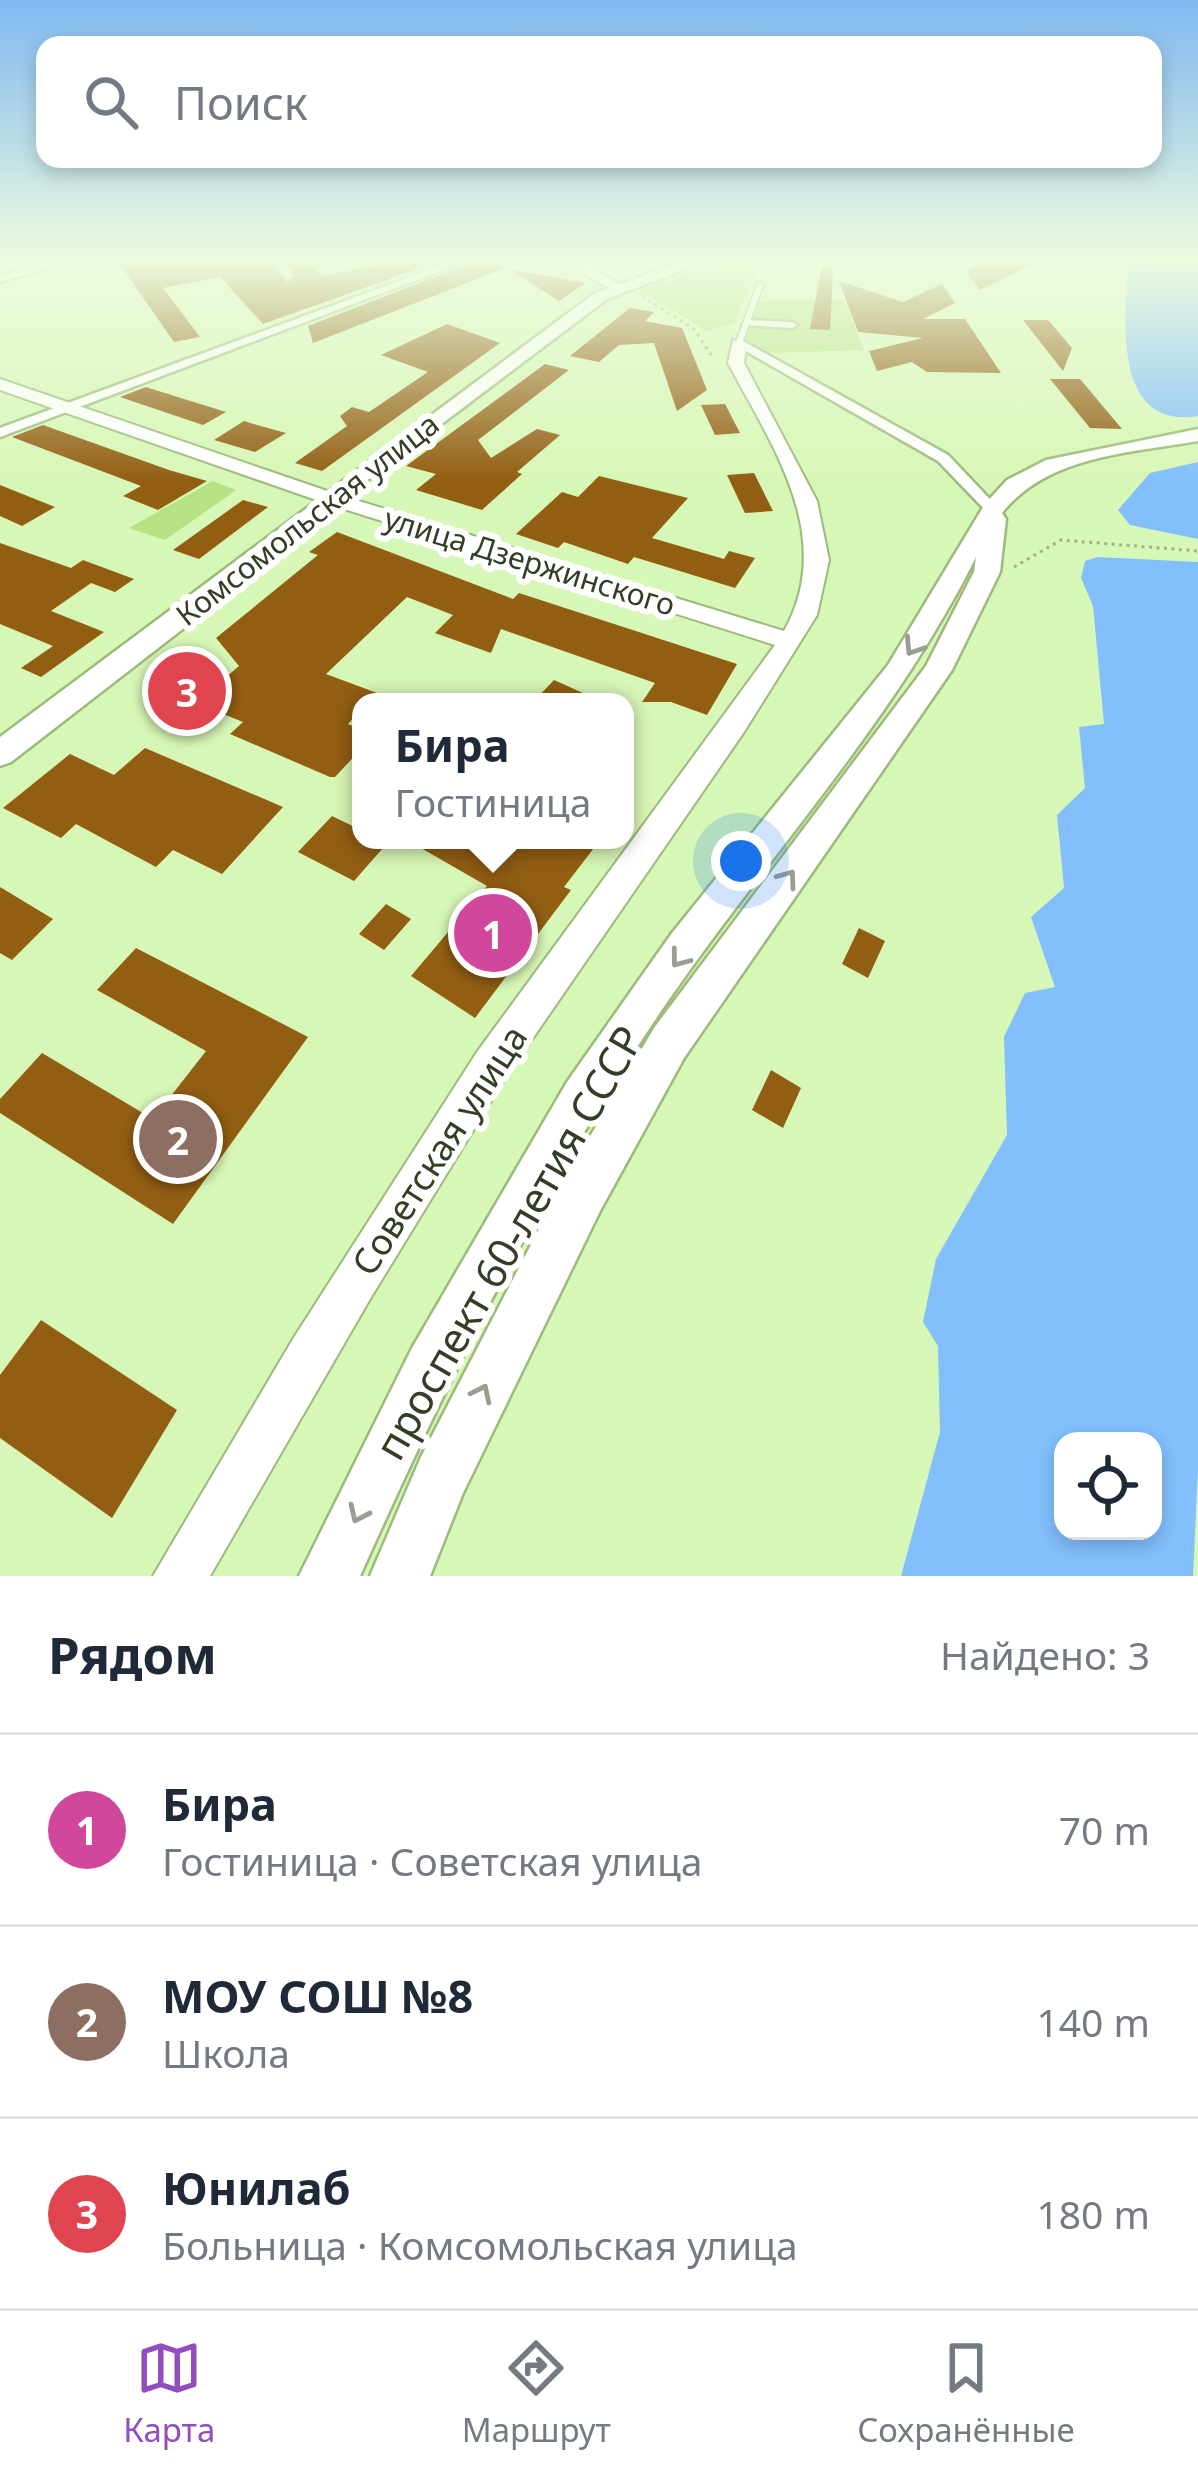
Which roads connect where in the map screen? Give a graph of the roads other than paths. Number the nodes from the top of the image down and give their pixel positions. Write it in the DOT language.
graph roads {
  1 [pos="266,334"];
  2 [pos="561,334"];
  3 [pos="737,334"];
  4 [pos="762,334"];
  5 [pos="733,342"];
  6 [pos="0,384"];
  7 [pos="65,408"];
  8 [pos="0,433"];
  9 [pos="1198,435"];
  10 [pos="329,498"];
  11 [pos="995,512"];
  12 [pos="789,641"];
  13 [pos="897,700"];
  14 [pos="0,754"];
  15 [pos="180,1576"];
  16 [pos="329,1576"];
  17 [pos="400,1576"];
  1 -- 7 [label="street"];
  2 -- 10 [label="main road, Комсомольская улица"];
  3 -- 5 [label="lane"];
  4 -- 5 [label="street"];
  5 -- 11 [label="street"];
  5 -- 12 [label="main road, Советская улица"];
  6 -- 7 [label="main road, улица Дзержинского"];
  7 -- 8 [label="street"];
  7 -- 10 [label="main road, улица Дзержинского"];
  9 -- 11 [label="main road"];
  10 -- 12 [label="main road, улица Дзержинского"];
  10 -- 14 [label="main road, Комсомольская улица"];
  11 -- 13 [label="main road, проспект 60-летия СССР"];
  12 -- 15 [label="main road, Советская улица"];
  13 -- 16 [label="main road, проспект 60-летия СССР, one-way"];
  17 -- 13 [label="main road, проспект 60-летия СССР, one-way"];
}
